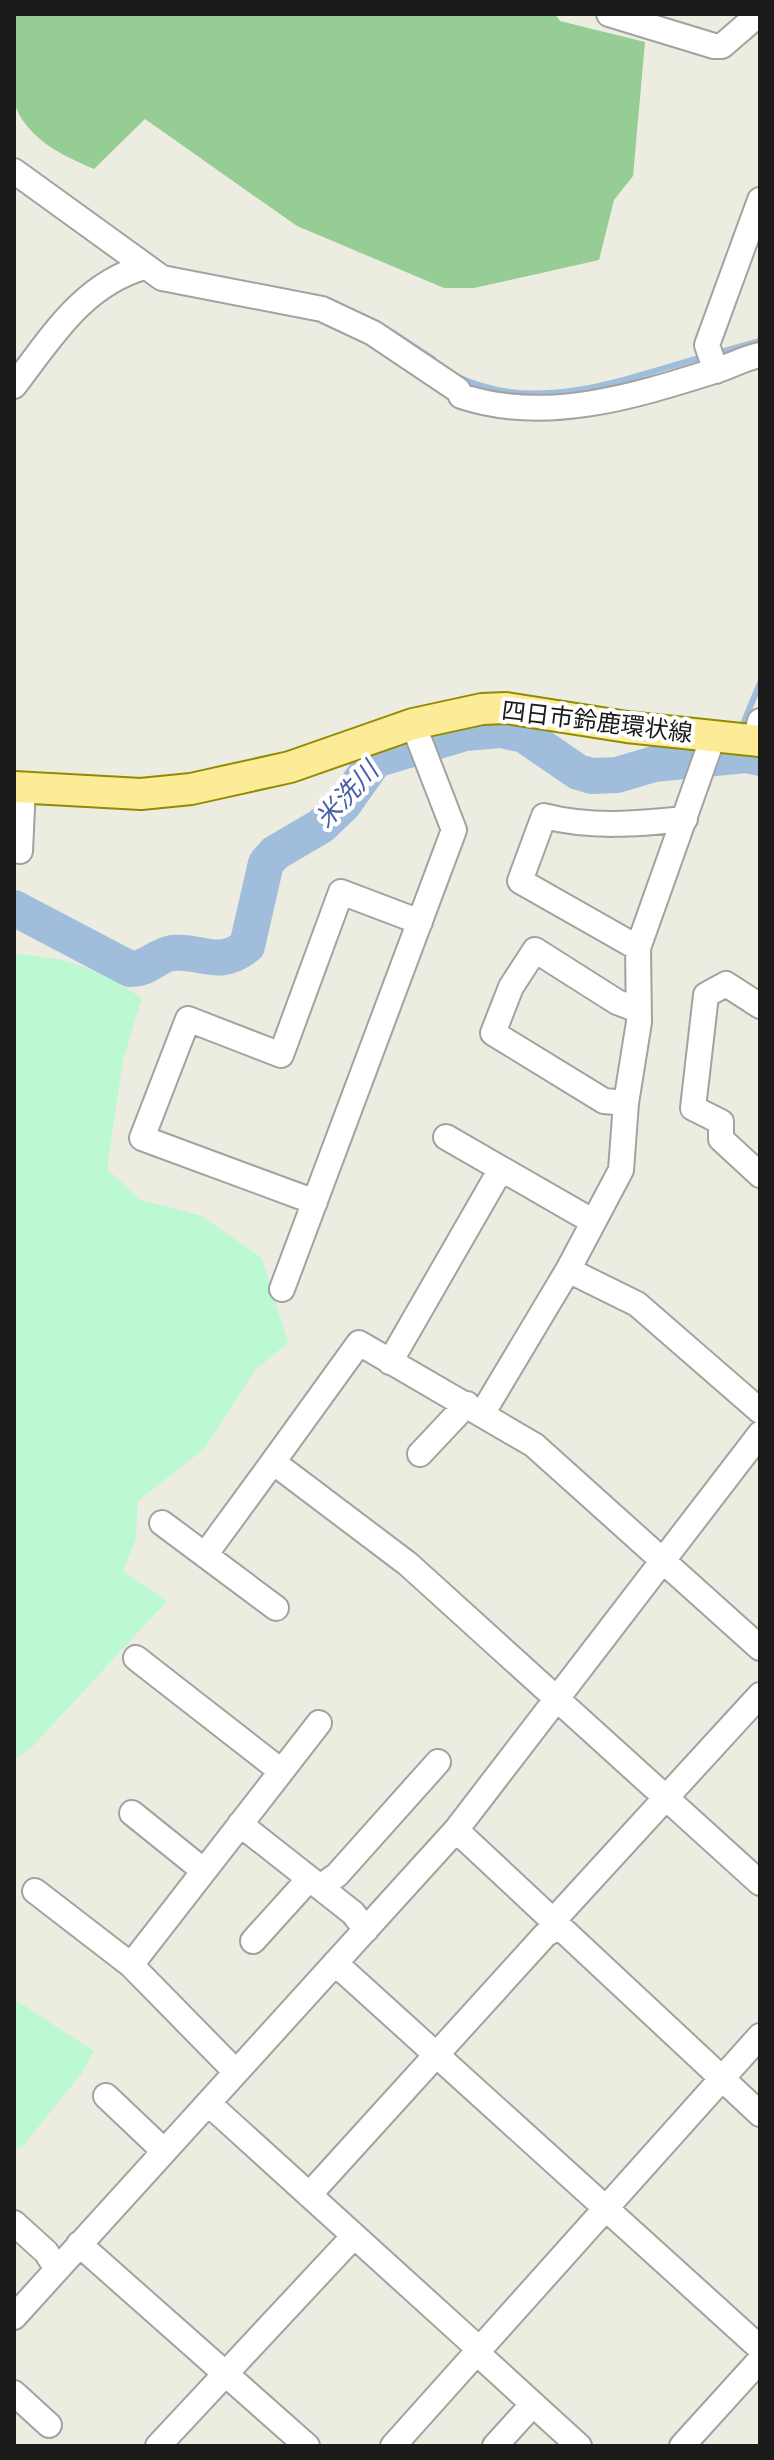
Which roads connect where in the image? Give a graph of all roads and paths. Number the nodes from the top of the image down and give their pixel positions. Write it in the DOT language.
graph roads {
  1 [pos="609,14"];
  2 [pos="759,14"];
  3 [pos="14,171"];
  4 [pos="760,200"];
  5 [pos="144,267"];
  6 [pos="760,355"];
  7 [pos="712,361"];
  8 [pos="14,386"];
  9 [pos="414,727"];
  10 [pos="745,736"];
  11 [pos="18,787"];
  12 [pos="685,819"];
  13 [pos="14,850"];
  14 [pos="420,922"];
  15 [pos="638,948"];
  16 [pos="760,1006"];
  17 [pos="638,1010"];
  18 [pos="626,1103"];
  19 [pos="446,1137"];
  20 [pos="501,1169"];
  21 [pos="760,1175"];
  22 [pos="315,1202"];
  23 [pos="592,1221"];
  24 [pos="568,1270"];
  25 [pos="282,1289"];
  26 [pos="390,1362"];
  27 [pos="474,1409"];
  28 [pos="760,1411"];
  29 [pos="760,1434"];
  30 [pos="420,1454"];
  31 [pos="273,1462"];
  32 [pos="162,1523"];
  33 [pos="205,1555"];
  34 [pos="662,1560"];
  35 [pos="276,1608"];
  36 [pos="760,1648"];
  37 [pos="136,1658"];
  38 [pos="760,1695"];
  39 [pos="556,1697"];
  40 [pos="319,1723"];
  41 [pos="438,1762"];
  42 [pos="281,1771"];
  43 [pos="666,1797"];
  44 [pos="132,1813"];
  45 [pos="240,1824"];
  46 [pos="456,1830"];
  47 [pos="204,1871"];
  48 [pos="315,1883"];
  49 [pos="760,1883"];
  50 [pos="35,1891"];
  51 [pos="556,1924"];
  52 [pos="366,1930"];
  53 [pos="253,1941"];
  54 [pos="335,1963"];
  55 [pos="131,1965"];
  56 [pos="760,2036"];
  57 [pos="436,2055"];
  58 [pos="236,2072"];
  59 [pos="722,2078"];
  60 [pos="106,2096"];
  61 [pos="208,2103"];
  62 [pos="760,2114"];
  63 [pos="164,2151"];
  64 [pos="309,2195"];
  65 [pos="604,2209"];
  66 [pos="14,2223"];
  67 [pos="354,2236"];
  68 [pos="79,2244"];
  69 [pos="57,2269"];
  70 [pos="14,2317"];
  71 [pos="760,2348"];
  72 [pos="478,2351"];
  73 [pos="760,2360"];
  74 [pos="226,2374"];
  75 [pos="14,2393"];
  76 [pos="533,2404"];
  77 [pos="49,2425"];
  78 [pos="293,2442"];
  79 [pos="158,2446"];
  80 [pos="393,2446"];
  81 [pos="495,2446"];
  82 [pos="579,2446"];
  83 [pos="682,2446"];
  1 -- 2 [label="street"];
  3 -- 5 [label="street"];
  4 -- 7 [label="street"];
  5 -- 7 [label="street"];
  5 -- 8 [label="street"];
  6 -- 7 [label="street"];
  9 -- 10 [label="main road, 四日市鈴鹿環状線"];
  9 -- 11 [label="main road, 四日市鈴鹿環状線"];
  9 -- 14 [label="street"];
  10 -- 12 [label="street"];
  11 -- 13 [label="street"];
  12 -- 15 [label="street"];
  12 -- 15 [label="street"];
  14 -- 22 [label="street"];
  14 -- 22 [label="street"];
  15 -- 17 [label="street"];
  16 -- 21 [label="street"];
  17 -- 18 [label="street"];
  17 -- 18 [label="street"];
  18 -- 23 [label="street"];
  19 -- 20 [label="street"];
  20 -- 23 [label="street"];
  20 -- 26 [label="street"];
  22 -- 25 [label="street"];
  23 -- 24 [label="street"];
  24 -- 27 [label="street"];
  24 -- 28 [label="street"];
  26 -- 27 [label="street"];
  26 -- 31 [label="street"];
  27 -- 30 [label="street"];
  27 -- 34 [label="street"];
  29 -- 34 [label="street"];
  31 -- 33 [label="street"];
  31 -- 39 [label="street"];
  32 -- 33 [label="street"];
  33 -- 35 [label="street"];
  34 -- 36 [label="street"];
  34 -- 39 [label="street"];
  37 -- 42 [label="street"];
  38 -- 43 [label="street"];
  39 -- 43 [label="street"];
  39 -- 46 [label="street"];
  40 -- 42 [label="street"];
  41 -- 48 [label="street"];
  42 -- 45 [label="street"];
  43 -- 49 [label="street"];
  43 -- 51 [label="street"];
  44 -- 47 [label="street"];
  45 -- 47 [label="street"];
  45 -- 48 [label="street"];
  46 -- 51 [label="street"];
  46 -- 52 [label="street"];
  47 -- 55 [label="street"];
  48 -- 52 [label="street"];
  48 -- 53 [label="street"];
  50 -- 55 [label="street"];
  51 -- 57 [label="street"];
  51 -- 59 [label="street"];
  52 -- 54 [label="street"];
  54 -- 57 [label="street"];
  54 -- 58 [label="street"];
  55 -- 58 [label="street"];
  56 -- 59 [label="street"];
  57 -- 64 [label="street"];
  57 -- 65 [label="street"];
  58 -- 61 [label="street"];
  59 -- 62 [label="street"];
  59 -- 65 [label="street"];
  60 -- 63 [label="street"];
  61 -- 63 [label="street"];
  61 -- 64 [label="street"];
  63 -- 68 [label="street"];
  64 -- 67 [label="street"];
  65 -- 71 [label="street"];
  65 -- 72 [label="street"];
  66 -- 69 [label="street"];
  67 -- 72 [label="street"];
  67 -- 74 [label="street"];
  68 -- 69 [label="street"];
  68 -- 74 [label="street"];
  69 -- 70 [label="street"];
  72 -- 76 [label="street"];
  72 -- 80 [label="street"];
  73 -- 83 [label="street"];
  74 -- 78 [label="street"];
  74 -- 79 [label="street"];
  75 -- 77 [label="street"];
  76 -- 81 [label="street"];
  76 -- 82 [label="street"];
}
